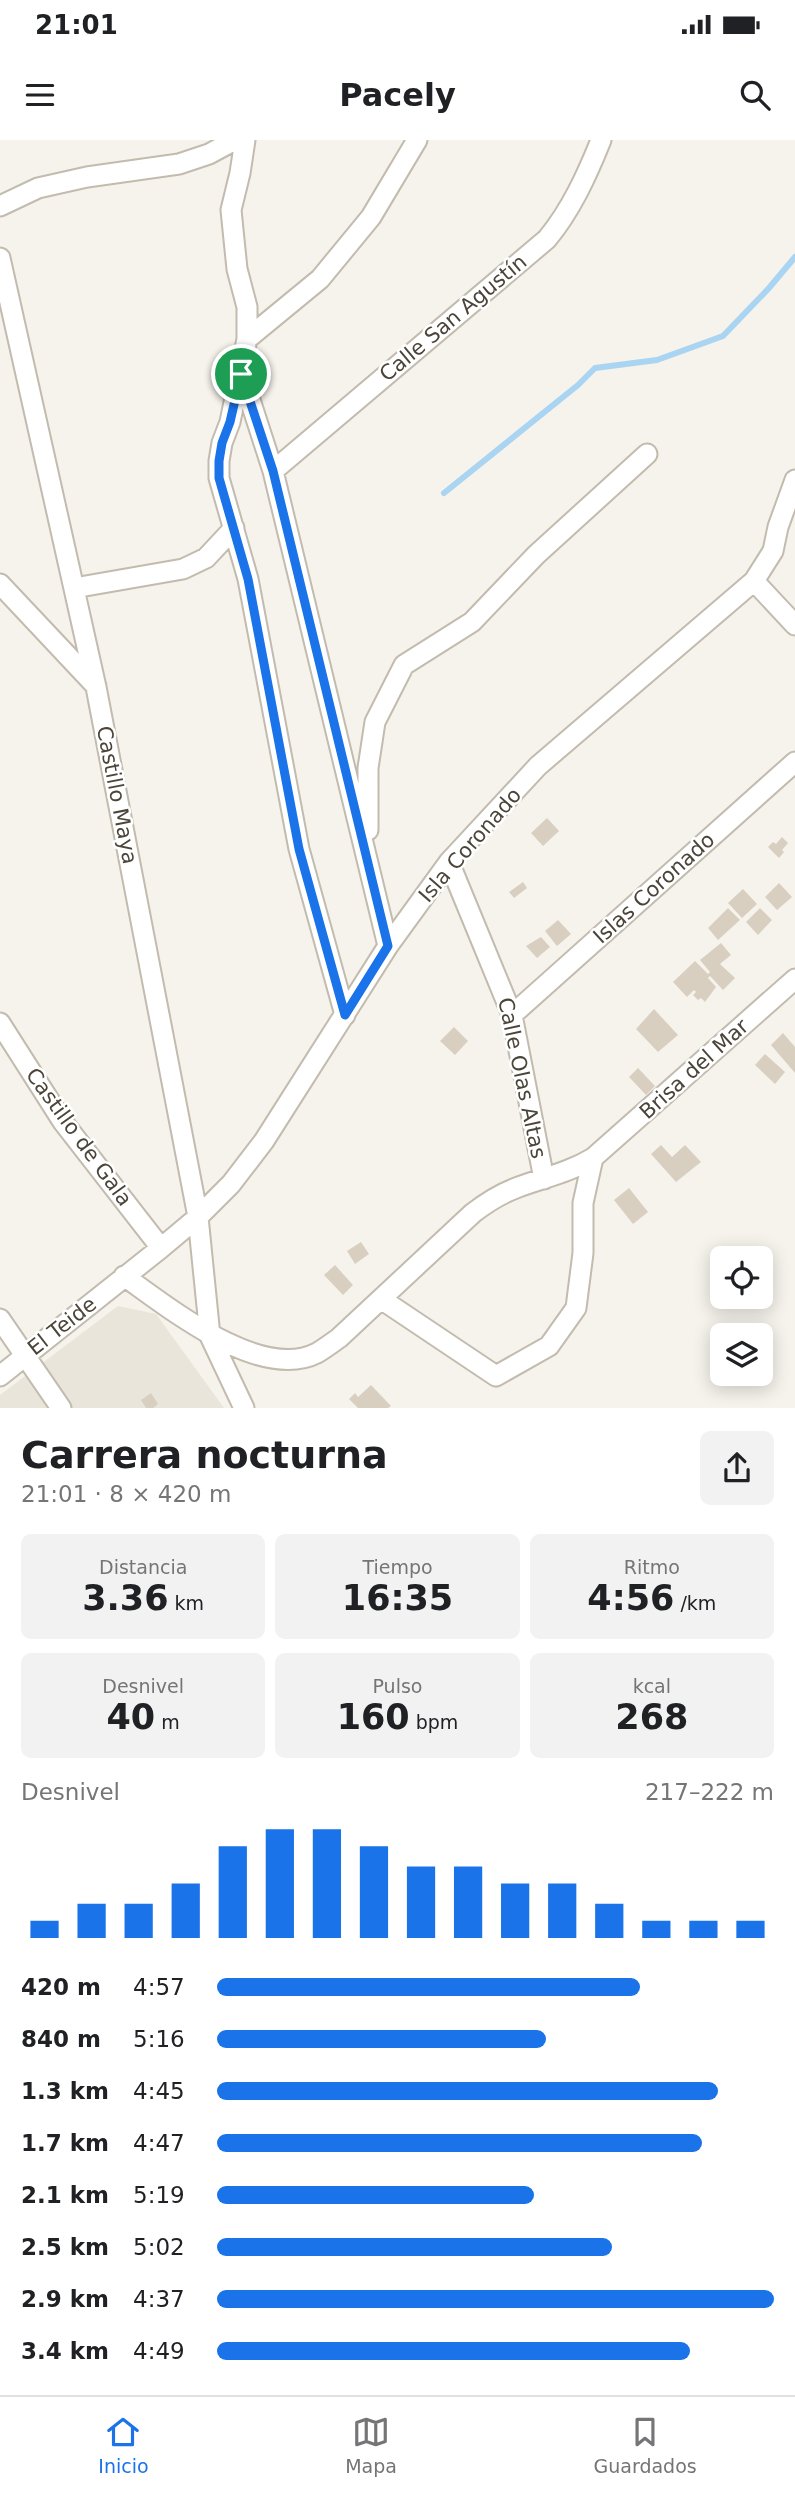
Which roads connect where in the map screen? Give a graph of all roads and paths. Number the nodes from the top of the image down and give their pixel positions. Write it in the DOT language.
graph roads {
  1 [pos="235,140"];
  2 [pos="245,140"];
  3 [pos="417,140"];
  4 [pos="601,140"];
  5 [pos="0,206"];
  6 [pos="0,258"];
  7 [pos="247,339"];
  8 [pos="241,374"];
  9 [pos="647,454"];
  10 [pos="273,471"];
  11 [pos="795,480"];
  12 [pos="234,528"];
  13 [pos="754,581"];
  14 [pos="0,583"];
  15 [pos="74,588"];
  16 [pos="795,625"];
  17 [pos="96,687"];
  18 [pos="795,762"];
  19 [pos="449,862"];
  20 [pos="368,863"];
  21 [pos="388,946"];
  22 [pos="795,979"];
  23 [pos="345,1015"];
  24 [pos="512,1015"];
  25 [pos="0,1023"];
  26 [pos="593,1158"];
  27 [pos="544,1179"];
  28 [pos="198,1217"];
  29 [pos="161,1248"];
  30 [pos="124,1276"];
  31 [pos="381,1299"];
  32 [pos="0,1319"];
  33 [pos="210,1336"];
  34 [pos="26,1354"];
  35 [pos="0,1376"];
  36 [pos="61,1408"];
  37 [pos="244,1408"];
  1 -- 5 [label="street"];
  2 -- 7 [label="street"];
  3 -- 7 [label="street"];
  4 -- 10 [label="street, Calle San Agustín"];
  6 -- 15 [label="street, Castillo Maya"];
  7 -- 8 [label="street"];
  8 -- 10 [label="street"];
  8 -- 12 [label="street"];
  9 -- 20 [label="street"];
  10 -- 20 [label="street"];
  11 -- 13 [label="street, Isla Coronado"];
  12 -- 15 [label="street"];
  12 -- 23 [label="street"];
  13 -- 16 [label="street"];
  13 -- 19 [label="street, Isla Coronado"];
  14 -- 17 [label="street"];
  15 -- 17 [label="street, Castillo Maya"];
  17 -- 28 [label="street, Castillo Maya"];
  18 -- 24 [label="street, Islas Coronado"];
  19 -- 21 [label="street, Isla Coronado"];
  19 -- 24 [label="street, Calle Olas Altas"];
  20 -- 21 [label="street"];
  21 -- 23 [label="street, Isla Coronado"];
  22 -- 26 [label="street, Brisa del Mar"];
  23 -- 28 [label="street, Isla Coronado"];
  24 -- 27 [label="street, Calle Olas Altas"];
  25 -- 29 [label="street, Castillo de Gala"];
  26 -- 27 [label="street, Brisa del Mar"];
  26 -- 31 [label="street"];
  27 -- 31 [label="street, Brisa del Mar"];
  28 -- 29 [label="street, Isla Coronado"];
  28 -- 33 [label="street, Castillo Maya"];
  29 -- 30 [label="street, Isla Coronado"];
  30 -- 33 [label="street, Brisa del Mar"];
  30 -- 34 [label="street, El Teide"];
  31 -- 33 [label="street, Brisa del Mar"];
  32 -- 34 [label="street"];
  33 -- 37 [label="street"];
  34 -- 35 [label="street, El Teide"];
  34 -- 36 [label="street"];
}
